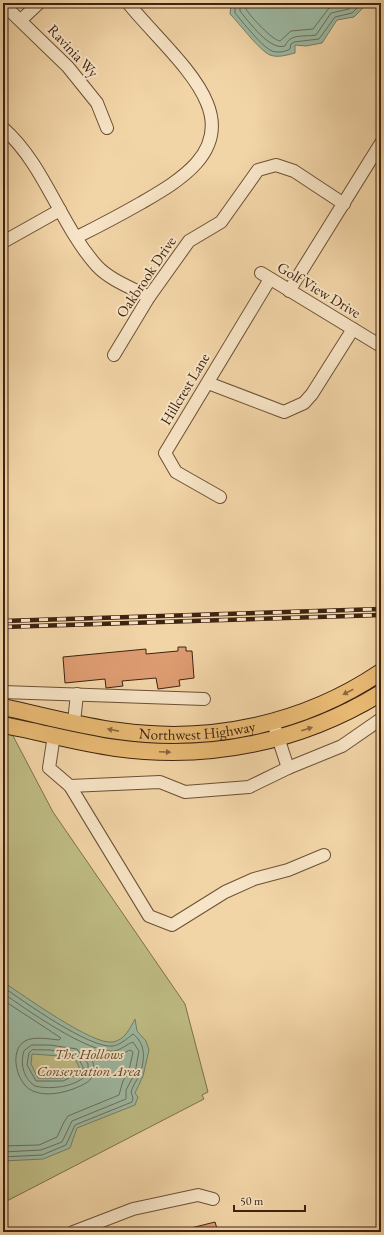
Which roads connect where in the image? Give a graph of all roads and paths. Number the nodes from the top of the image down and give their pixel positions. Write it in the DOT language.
graph roads {
  1 [pos="39,3"];
  2 [pos="128,3"];
  3 [pos="3,4"];
  4 [pos="21,20"];
  5 [pos="3,128"];
  6 [pos="107,128"];
  7 [pos="381,144"];
  8 [pos="344,204"];
  9 [pos="60,210"];
  10 [pos="77,237"];
  11 [pos="3,242"];
  12 [pos="265,276"];
  13 [pos="289,291"];
  14 [pos="149,297"];
  15 [pos="352,329"];
  16 [pos="381,346"];
  17 [pos="114,355"];
  18 [pos="208,383"];
  19 [pos="220,497"];
  20 [pos="381,672"];
  21 [pos="3,692"];
  22 [pos="381,693"];
  23 [pos="77,694"];
  24 [pos="204,699"];
  25 [pos="3,707"];
  26 [pos="381,719"];
  27 [pos="74,722"];
  28 [pos="272,722"];
  29 [pos="3,725"];
  30 [pos="54,735"];
  31 [pos="277,738"];
  32 [pos="288,768"];
  33 [pos="70,786"];
  34 [pos="324,855"];
  35 [pos="213,1199"];
  36 [pos="73,1232"];
  1 -- 4 [label="street"];
  2 -- 10 [label="street"];
  3 -- 4 [label="street, Ravinia Wy"];
  4 -- 6 [label="street, Ravinia Wy"];
  5 -- 9 [label="street"];
  7 -- 8 [label="street"];
  8 -- 13 [label="street"];
  8 -- 14 [label="street, Oakbrook Drive"];
  9 -- 10 [label="street"];
  9 -- 11 [label="street"];
  10 -- 14 [label="street"];
  12 -- 13 [label="street, Golf View Drive"];
  12 -- 18 [label="street, Hillcrest Lane"];
  13 -- 15 [label="street, Golf View Drive"];
  14 -- 17 [label="street, Oakbrook Drive"];
  15 -- 16 [label="street, Golf View Drive"];
  15 -- 18 [label="street"];
  18 -- 19 [label="street, Hillcrest Lane"];
  20 -- 28 [label="main road, Northwest Highway, one-way"];
  21 -- 23 [label="street"];
  31 -- 22 [label="main road, Northwest Highway, one-way"];
  23 -- 24 [label="street"];
  23 -- 27 [label="street"];
  25 -- 27 [label="main road, Northwest Highway"];
  26 -- 32 [label="street"];
  28 -- 27 [label="main road, Northwest Highway, one-way"];
  28 -- 31 [label="street"];
  29 -- 30 [label="main road, Northwest Highway"];
  30 -- 31 [label="main road, Northwest Highway, one-way"];
  30 -- 33 [label="street"];
  31 -- 32 [label="street"];
  32 -- 33 [label="street"];
  33 -- 34 [label="street"];
  35 -- 36 [label="street"];
}
